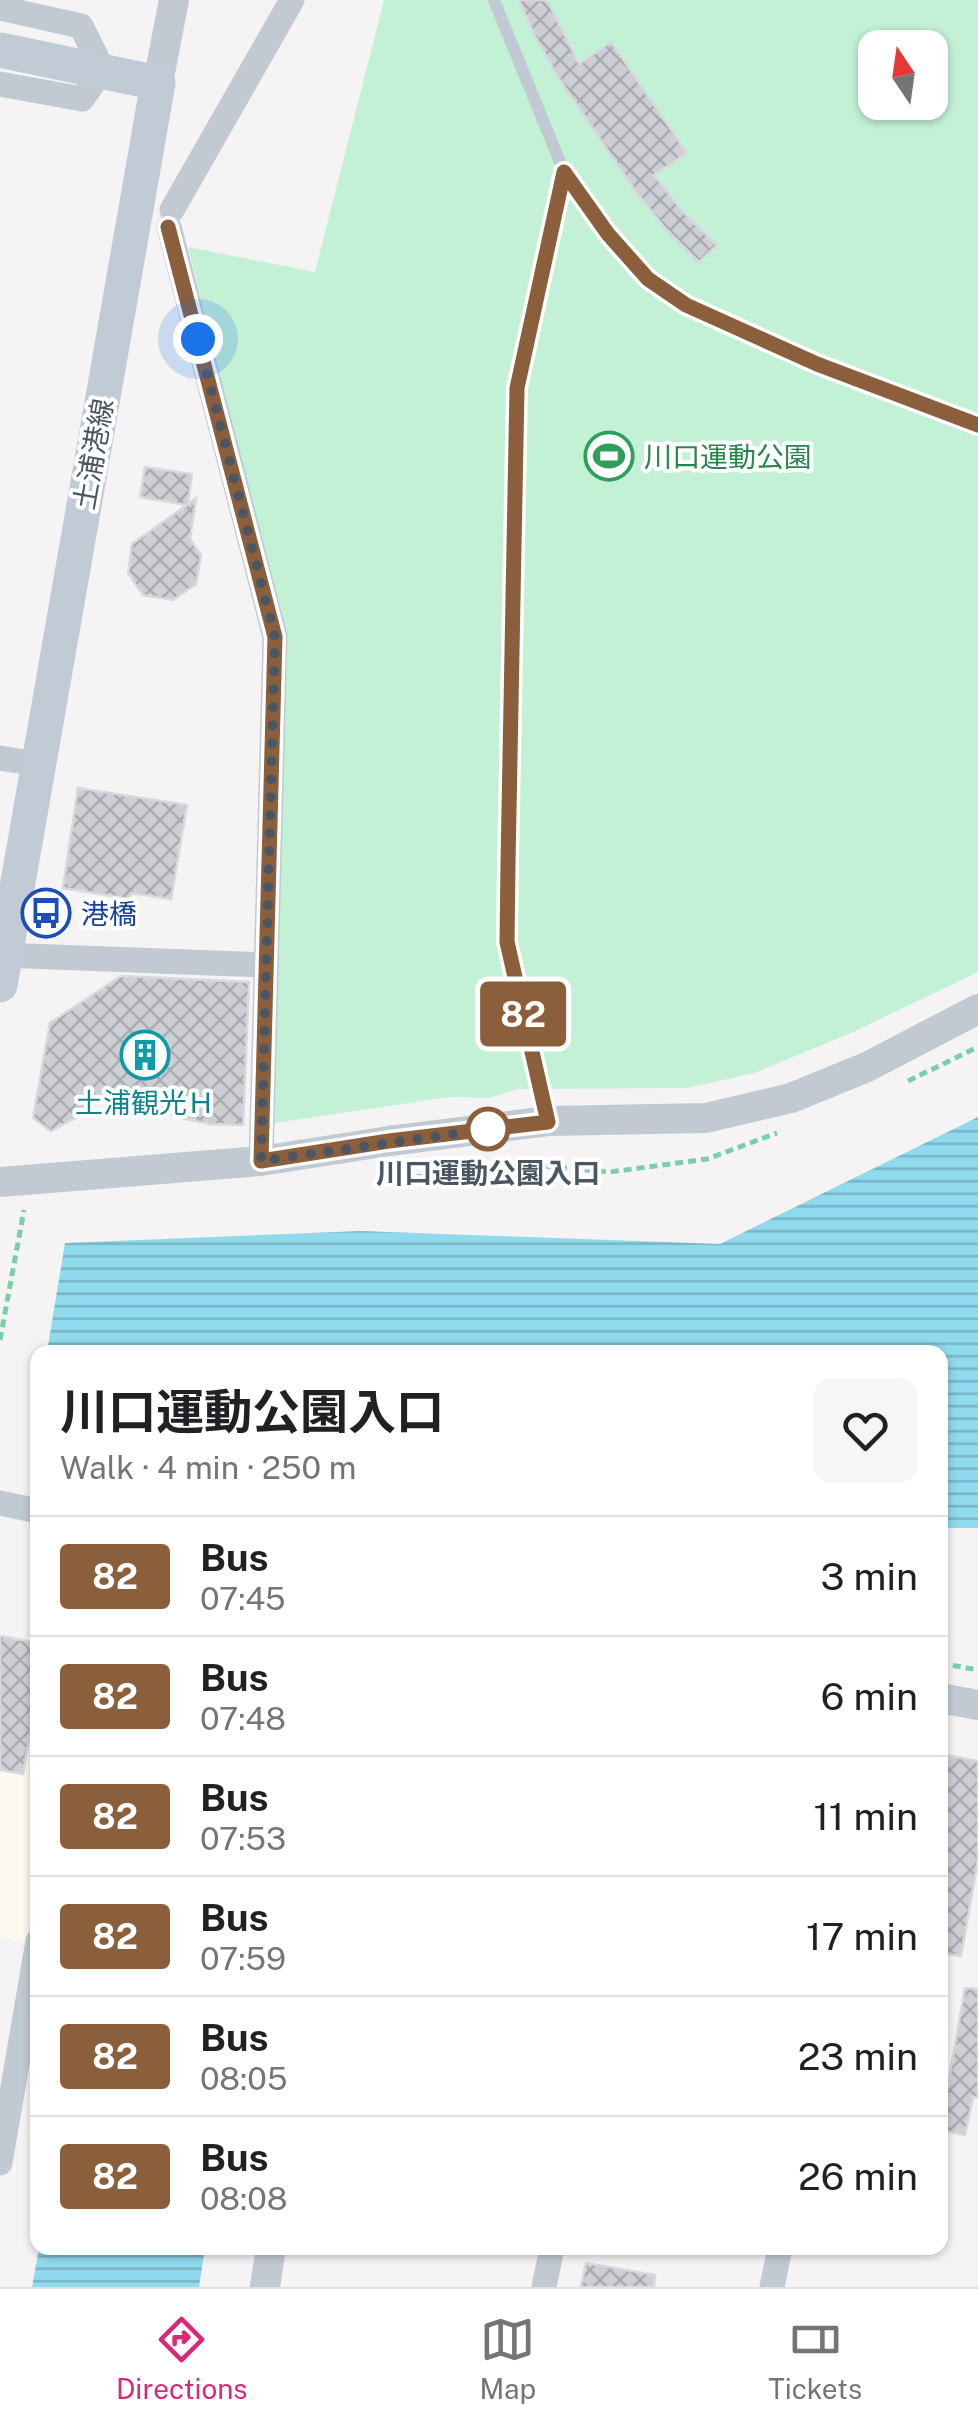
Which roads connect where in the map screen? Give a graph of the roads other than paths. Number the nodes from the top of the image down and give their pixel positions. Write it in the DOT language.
graph roads {
  1 [pos="174,0"];
  2 [pos="292,0"];
  3 [pos="494,0"];
  4 [pos="0,8"];
  5 [pos="0,50"];
  6 [pos="103,70"];
  7 [pos="158,82"];
  8 [pos="0,84"];
  9 [pos="564,172"];
  10 [pos="978,425"];
  11 [pos="0,758"];
  12 [pos="39,764"];
  13 [pos="2,965"];
  14 [pos="266,965"];
  15 [pos="978,1009"];
  16 [pos="548,1122"];
  17 [pos="261,1161"];
  18 [pos="0,1182"];
  19 [pos="0,1503"];
  20 [pos="30,1510"];
  21 [pos="948,1699"];
  22 [pos="978,1705"];
  23 [pos="30,1988"];
  24 [pos="0,2164"];
  25 [pos="270,2255"];
  26 [pos="551,2255"];
  27 [pos="779,2255"];
  28 [pos="264,2287"];
  29 [pos="544,2287"];
  30 [pos="772,2287"];
  1 -- 7 [label="street"];
  2 -- 14 [label="street"];
  3 -- 9 [label="lane"];
  4 -- 6 [label="street"];
  5 -- 6 [label="main road"];
  6 -- 7 [label="main road"];
  6 -- 8 [label="street"];
  7 -- 12 [label="main road, 土浦港線"];
  9 -- 10 [label="lane"];
  9 -- 16 [label="lane"];
  11 -- 12 [label="street"];
  12 -- 13 [label="main road, 土浦港線"];
  13 -- 14 [label="street"];
  14 -- 17 [label="street"];
  15 -- 16 [label="street"];
  16 -- 17 [label="street"];
  17 -- 18 [label="street"];
  19 -- 20 [label="street"];
  21 -- 22 [label="street"];
  23 -- 24 [label="street"];
  25 -- 28 [label="street"];
  26 -- 29 [label="street"];
  27 -- 30 [label="street"];
}
